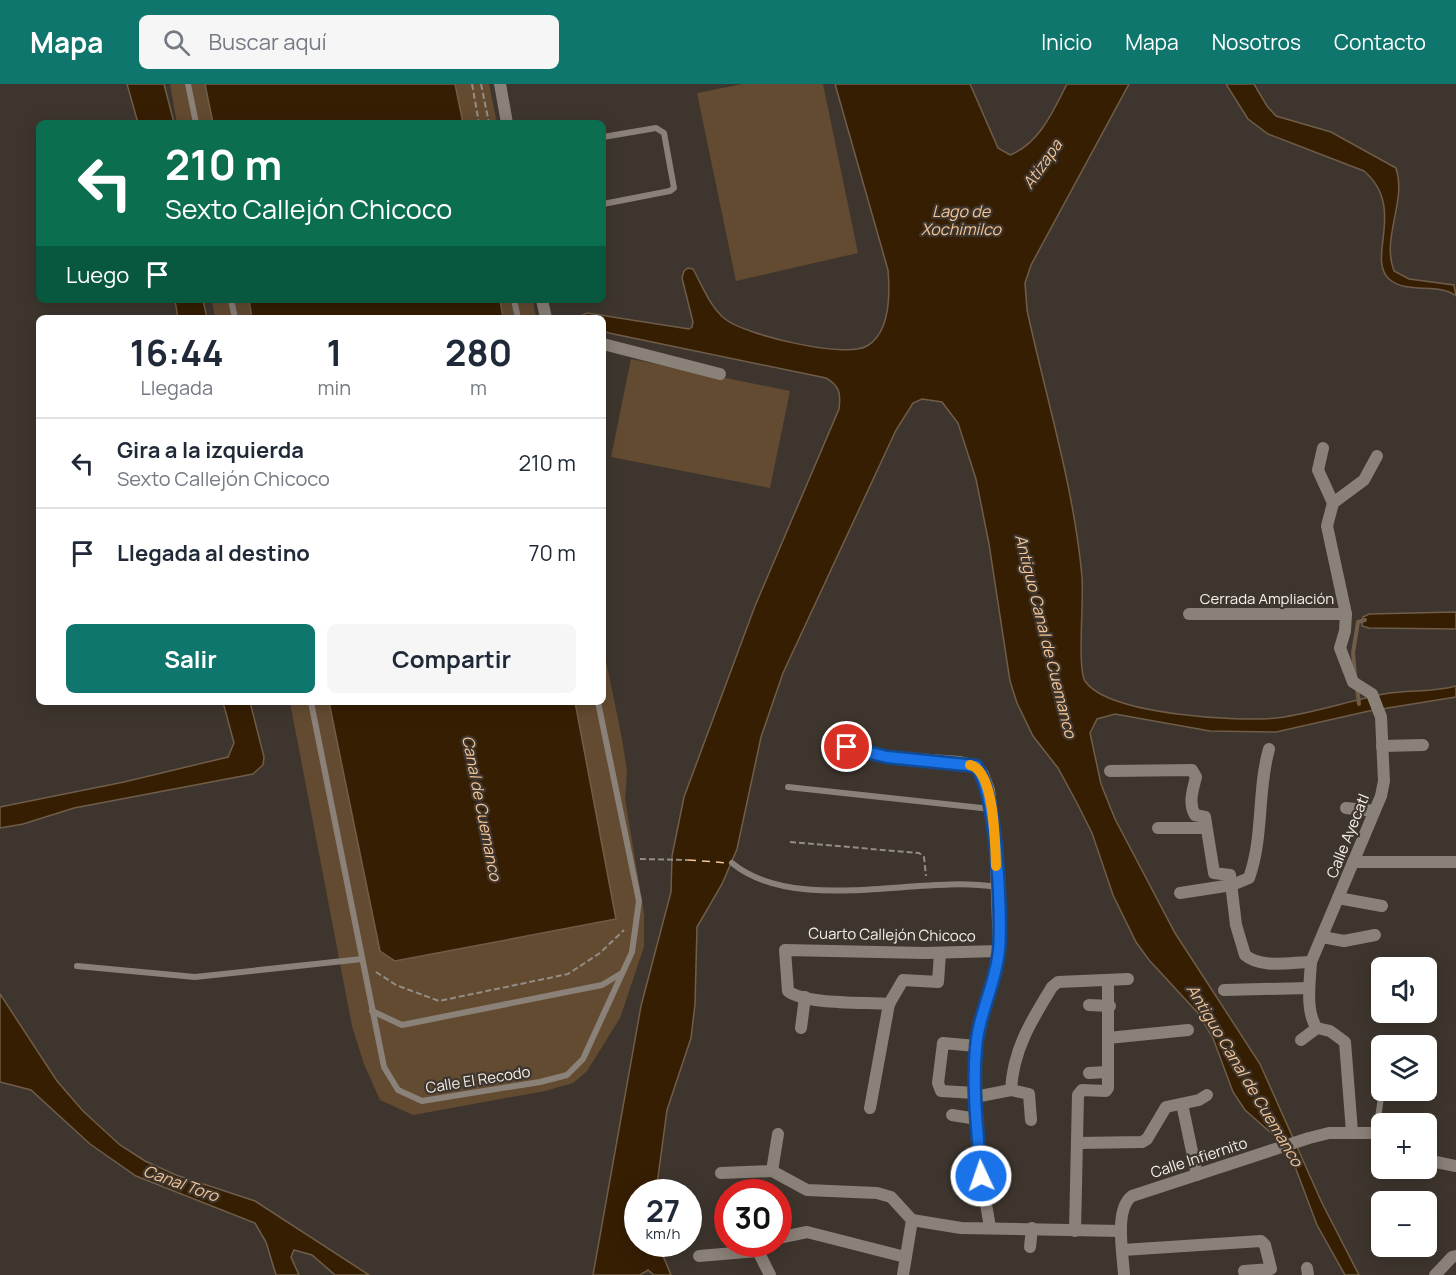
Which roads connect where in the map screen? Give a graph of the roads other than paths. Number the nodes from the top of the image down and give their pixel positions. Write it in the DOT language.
graph roads {
  1 [pos="188,84"];
  2 [pos="500,84"];
  3 [pos="195,120"];
  4 [pos="506,120"];
  5 [pos="606,136"];
  6 [pos="606,203"];
  7 [pos="606,345"];
  8 [pos="720,374"];
  9 [pos="1323,448"];
  10 [pos="1377,456"];
  11 [pos="1330,498"];
  12 [pos="1189,614"];
  13 [pos="1346,614"];
  14 [pos="312,705"];
  15 [pos="599,705"];
  16 [pos="838,744"];
  17 [pos="1424,745"];
  18 [pos="1382,746"];
  19 [pos="1269,749"];
  20 [pos="1110,771"];
  21 [pos="788,787"];
  22 [pos="1346,808"];
  23 [pos="991,809"];
  24 [pos="1374,811"];
  25 [pos="1158,828"];
  26 [pos="1206,828"];
  27 [pos="1353,862"];
  28 [pos="1456,862"];
  29 [pos="732,863"];
  30 [pos="1232,885"];
  31 [pos="997,888"];
  32 [pos="1180,893"];
  33 [pos="1338,898"];
  34 [pos="1382,906"];
  35 [pos="1375,935"];
  36 [pos="1328,939"];
  37 [pos="999,951"];
  38 [pos="940,953"];
  39 [pos="363,961"];
  40 [pos="1311,962"];
  41 [pos="77,966"];
  42 [pos="622,972"];
  43 [pos="1128,979"];
  44 [pos="1108,981"];
  45 [pos="1309,988"];
  46 [pos="1224,990"];
  47 [pos="805,997"];
  48 [pos="1113,1003"];
  49 [pos="889,1004"];
  50 [pos="1089,1005"];
  51 [pos="372,1011"];
  52 [pos="801,1028"];
  53 [pos="1317,1028"];
  54 [pos="1188,1030"];
  55 [pos="1108,1038"];
  56 [pos="1301,1040"];
  57 [pos="976,1046"];
  58 [pos="1107,1072"];
  59 [pos="1089,1073"];
  60 [pos="1011,1090"];
  61 [pos="975,1095"];
  62 [pos="1207,1095"];
  63 [pos="1182,1104"];
  64 [pos="870,1108"];
  65 [pos="952,1115"];
  66 [pos="977,1119"];
  67 [pos="1031,1119"];
  68 [pos="1352,1132"];
  69 [pos="1371,1132"];
  70 [pos="778,1134"];
  71 [pos="1077,1143"];
  72 [pos="1437,1162"];
  73 [pos="1456,1166"];
  74 [pos="772,1171"];
  75 [pos="721,1173"];
  76 [pos="1197,1174"];
  77 [pos="912,1220"];
  78 [pos="990,1227"];
  79 [pos="1032,1228"];
  80 [pos="1075,1231"];
  81 [pos="1121,1231"];
  82 [pos="792,1235"];
  83 [pos="1030,1247"];
  84 [pos="1123,1250"];
  85 [pos="1456,1256"];
  86 [pos="765,1257"];
  87 [pos="905,1257"];
  88 [pos="770,1275"];
  89 [pos="903,1275"];
  90 [pos="1124,1275"];
  91 [pos="1245,1275"];
  92 [pos="1435,1275"];
  1 -- 3 [label="lane"];
  2 -- 4 [label="street"];
  5 -- 6 [label="lane"];
  7 -- 8 [label="street"];
  9 -- 11 [label="street"];
  10 -- 11 [label="street"];
  11 -- 13 [label="street"];
  12 -- 13 [label="street, Cerrada Ampliación"];
  13 -- 18 [label="street, Calle Ayecatl"];
  14 -- 39 [label="lane, Calle El Recodo"];
  15 -- 42 [label="lane, Calle El Recodo"];
  16 -- 23 [label="street"];
  17 -- 18 [label="street"];
  18 -- 24 [label="street, Calle Ayecatl"];
  19 -- 30 [label="street"];
  20 -- 26 [label="street"];
  21 -- 23 [label="lane"];
  22 -- 24 [label="street"];
  23 -- 31 [label="street"];
  24 -- 27 [label="street, Calle Ayecatl"];
  25 -- 26 [label="street"];
  26 -- 30 [label="street"];
  27 -- 28 [label="street"];
  27 -- 33 [label="street, Calle Ayecatl"];
  29 -- 31 [label="lane"];
  30 -- 32 [label="street"];
  30 -- 40 [label="street"];
  31 -- 37 [label="street"];
  33 -- 34 [label="street"];
  33 -- 36 [label="street, Calle Ayecatl"];
  35 -- 36 [label="street"];
  36 -- 40 [label="street, Calle Ayecatl"];
  37 -- 38 [label="street, Cuarto Callejón Chicoco"];
  37 -- 57 [label="street"];
  38 -- 47 [label="street, Cuarto Callejón Chicoco"];
  38 -- 49 [label="street"];
  39 -- 41 [label="lane"];
  39 -- 51 [label="lane, Calle El Recodo"];
  40 -- 45 [label="street, Calle Ayecatl"];
  42 -- 51 [label="lane"];
  42 -- 51 [label="lane, Calle El Recodo"];
  43 -- 44 [label="street"];
  44 -- 48 [label="street"];
  44 -- 60 [label="street"];
  45 -- 46 [label="street"];
  45 -- 53 [label="street, Calle Ayecatl"];
  47 -- 49 [label="street"];
  47 -- 52 [label="street"];
  48 -- 50 [label="street"];
  48 -- 55 [label="street"];
  49 -- 64 [label="street"];
  53 -- 56 [label="street"];
  53 -- 68 [label="street"];
  54 -- 55 [label="street"];
  55 -- 58 [label="street"];
  57 -- 61 [label="street"];
  57 -- 61 [label="street"];
  58 -- 59 [label="street"];
  58 -- 71 [label="street"];
  60 -- 61 [label="street"];
  60 -- 67 [label="street"];
  61 -- 66 [label="street"];
  62 -- 63 [label="street"];
  63 -- 71 [label="street"];
  63 -- 76 [label="street"];
  65 -- 66 [label="street"];
  66 -- 78 [label="street"];
  68 -- 69 [label="street, Calle Infiernito"];
  68 -- 76 [label="street, Calle Infiernito"];
  70 -- 74 [label="street"];
  71 -- 80 [label="street"];
  72 -- 73 [label="street"];
  74 -- 75 [label="street"];
  74 -- 77 [label="street"];
  76 -- 81 [label="street, Calle Infiernito"];
  77 -- 78 [label="street"];
  77 -- 87 [label="street"];
  78 -- 79 [label="street"];
  79 -- 80 [label="street"];
  79 -- 83 [label="street"];
  80 -- 81 [label="street"];
  81 -- 84 [label="street"];
  82 -- 87 [label="street"];
  84 -- 90 [label="street"];
  84 -- 91 [label="street"];
  85 -- 92 [label="street"];
  86 -- 88 [label="street"];
  87 -- 89 [label="street"];
}
